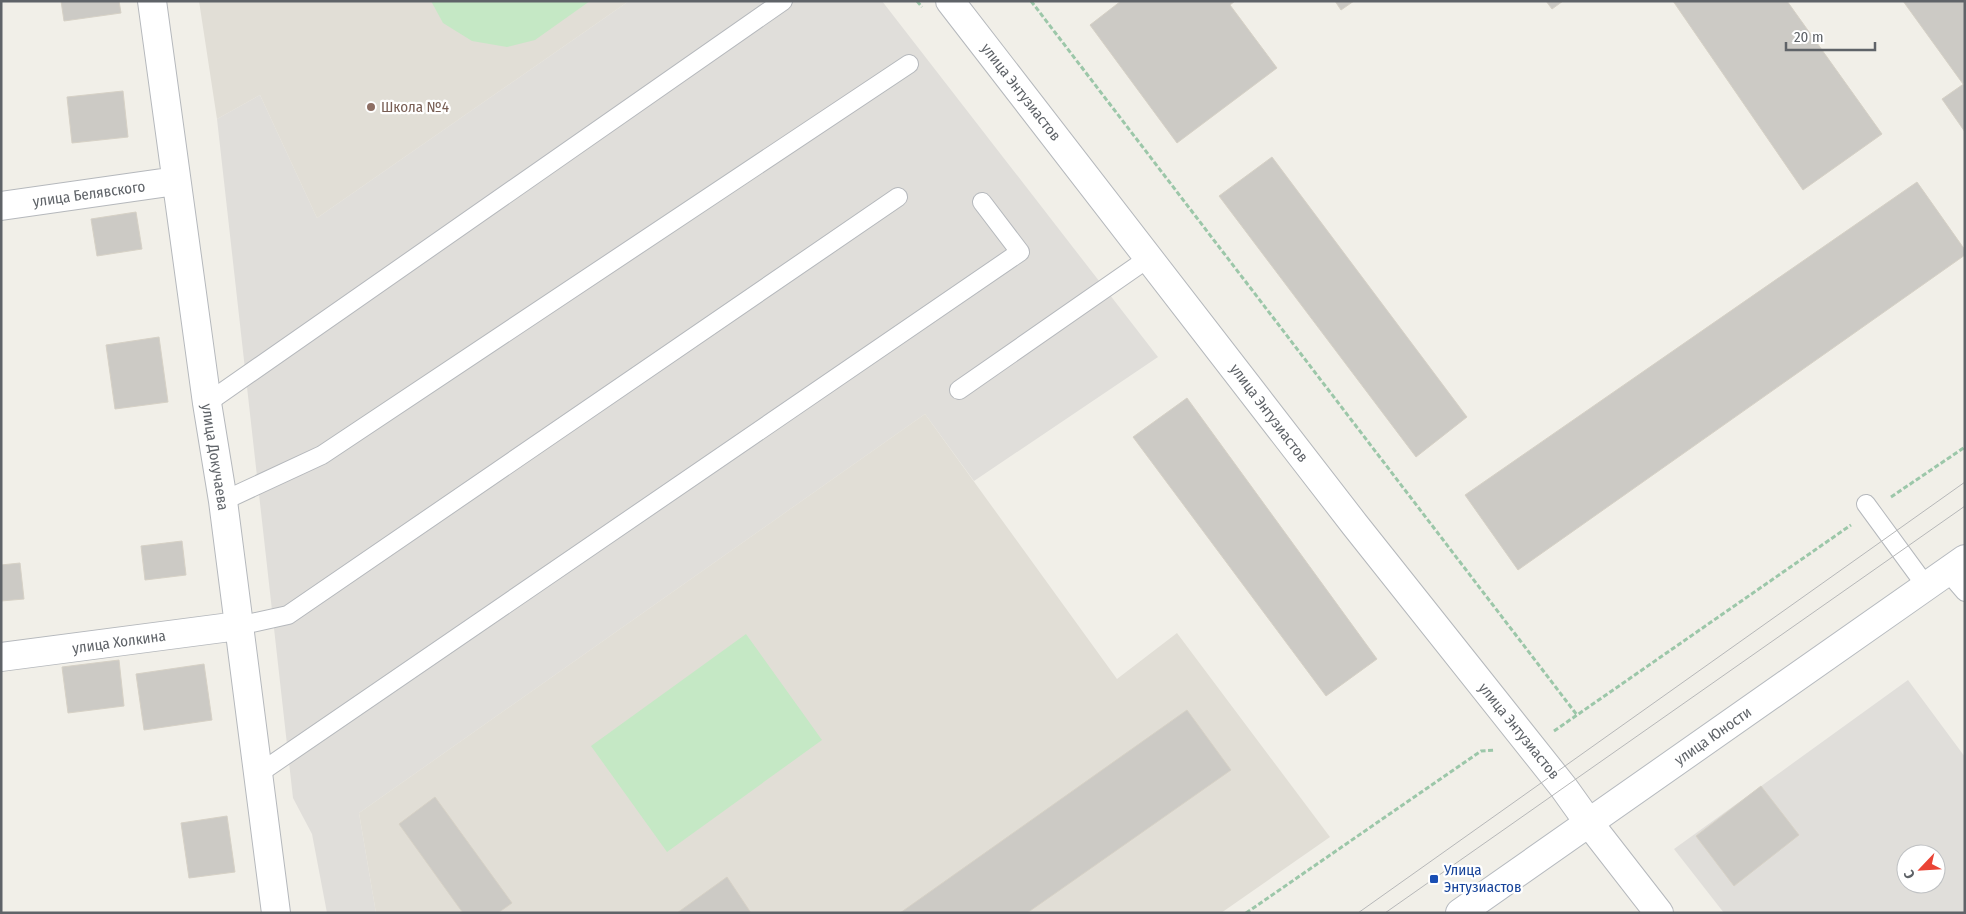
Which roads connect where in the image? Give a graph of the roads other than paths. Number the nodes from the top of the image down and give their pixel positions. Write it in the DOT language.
graph roads {
  1 [pos="152,1"];
  2 [pos="783,1"];
  3 [pos="950,1"];
  4 [pos="909,64"];
  5 [pos="176,181"];
  6 [pos="898,196"];
  7 [pos="982,202"];
  8 [pos="1,206"];
  9 [pos="1150,257"];
  10 [pos="958,390"];
  11 [pos="206,403"];
  12 [pos="223,501"];
  13 [pos="1868,508"];
  14 [pos="1946,572"];
  15 [pos="1965,592"];
  16 [pos="238,626"];
  17 [pos="1,658"];
  18 [pos="258,774"];
  19 [pos="1589,823"];
  20 [pos="276,913"];
  21 [pos="1460,913"];
  22 [pos="1659,913"];
  1 -- 5 [label="street, улица Докучаева"];
  2 -- 11 [label="lane"];
  3 -- 9 [label="street, улица Энтузиастов"];
  4 -- 12 [label="lane"];
  5 -- 8 [label="street, улица Белявского"];
  5 -- 11 [label="street, улица Докучаева"];
  6 -- 16 [label="lane"];
  7 -- 18 [label="lane"];
  9 -- 10 [label="lane"];
  9 -- 19 [label="street, улица Энтузиастов"];
  11 -- 12 [label="street, улица Докучаева"];
  12 -- 16 [label="street, улица Докучаева"];
  13 -- 14 [label="lane"];
  14 -- 15 [label="lane"];
  14 -- 19 [label="street, улица Юности"];
  16 -- 17 [label="street, улица Холкина"];
  16 -- 18 [label="street, улица Докучаева"];
  18 -- 20 [label="street, улица Докучаева"];
  19 -- 21 [label="street, улица Юности"];
  19 -- 22 [label="street, улица Энтузиастов"];
}
